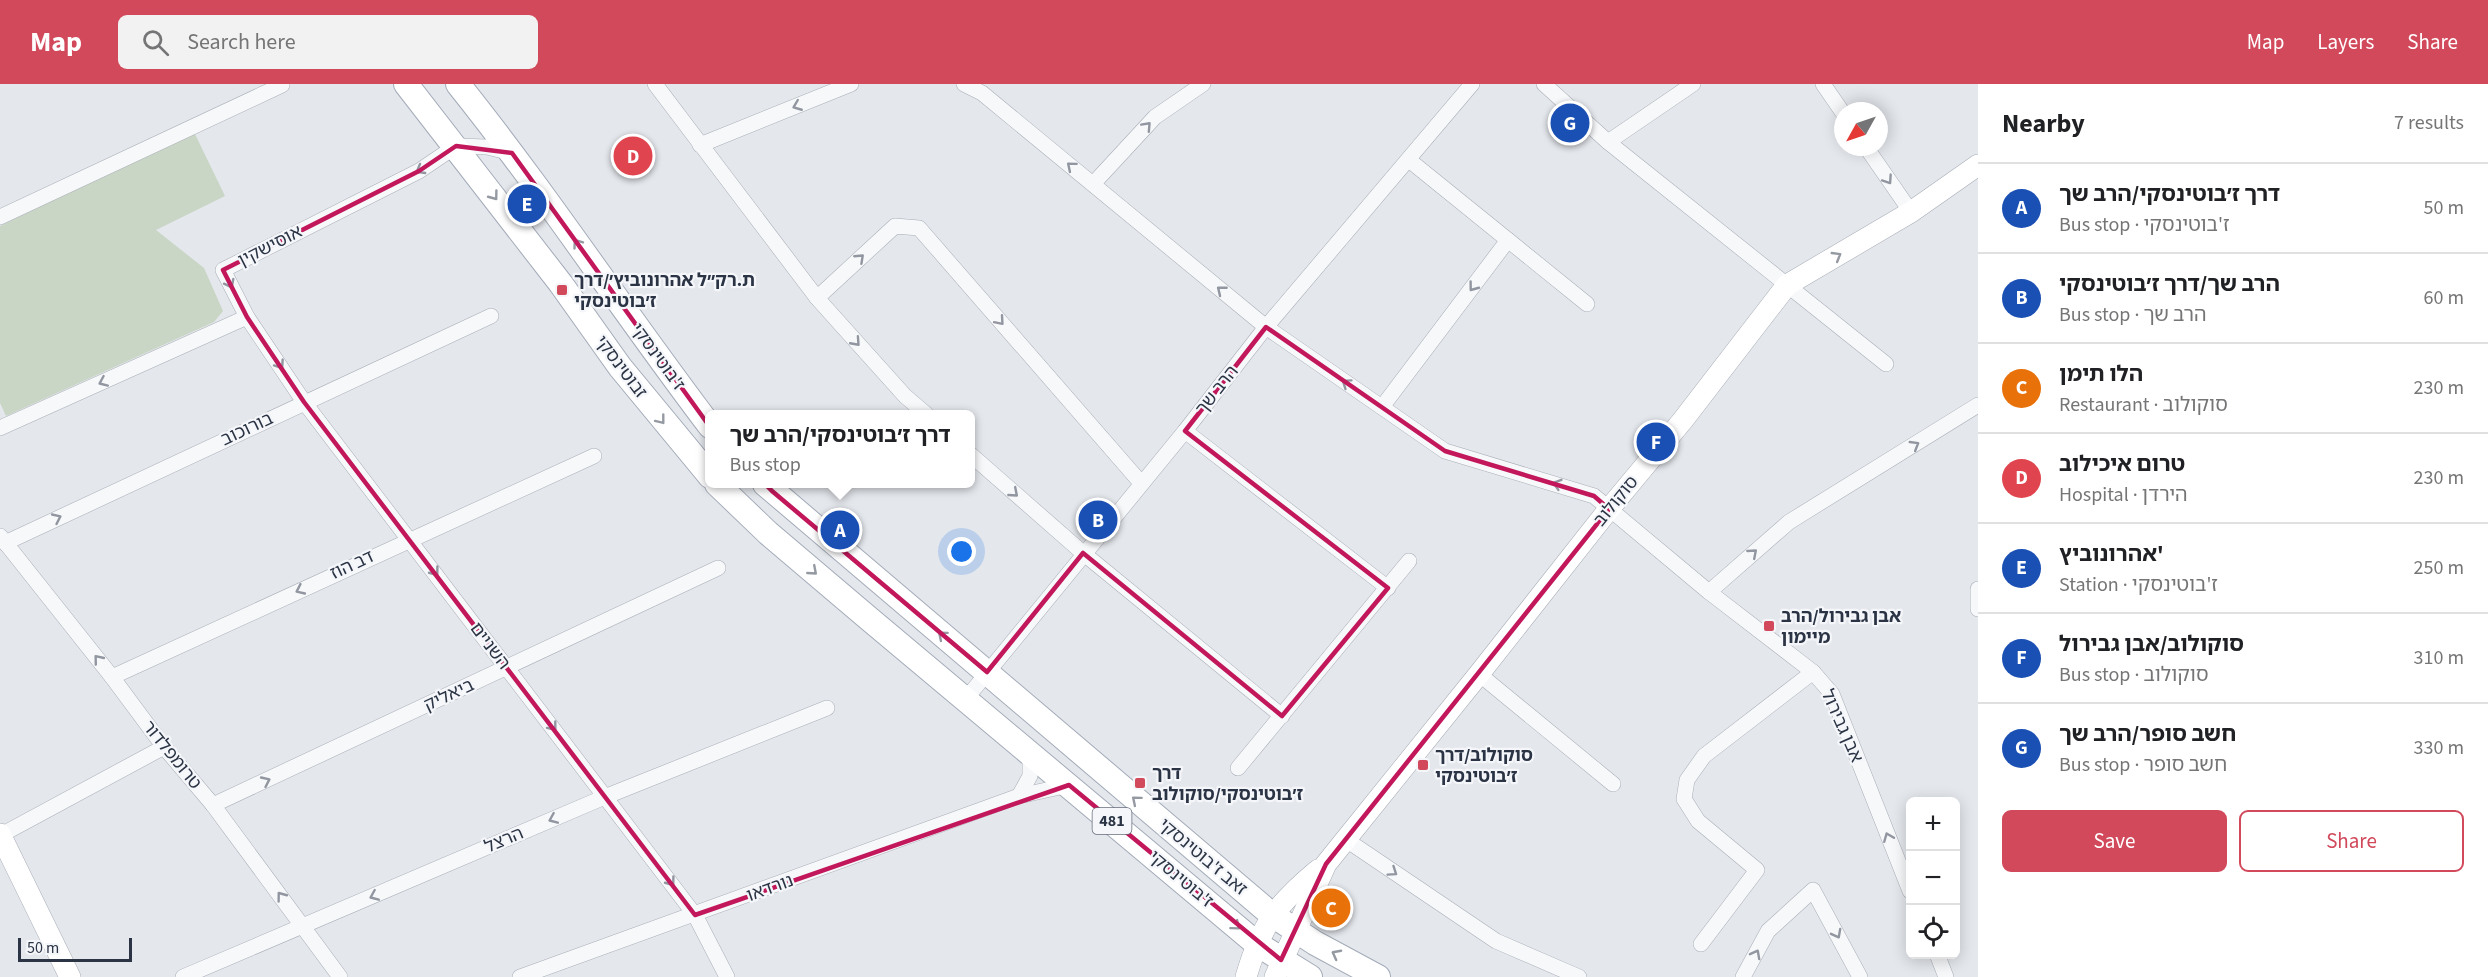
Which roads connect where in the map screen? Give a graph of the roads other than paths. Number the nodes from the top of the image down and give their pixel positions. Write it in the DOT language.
graph roads {
  1 [pos="406,84"];
  2 [pos="458,84"];
  3 [pos="655,84"];
  4 [pos="851,84"];
  5 [pos="964,84"];
  6 [pos="1203,84"];
  7 [pos="1472,84"];
  8 [pos="1544,84"];
  9 [pos="1693,84"];
  10 [pos="1823,84"];
  11 [pos="282,86"];
  12 [pos="984,88"];
  13 [pos="1835,102"];
  14 [pos="1608,142"];
  15 [pos="700,145"];
  16 [pos="456,147"];
  17 [pos="512,153"];
  18 [pos="1872,156"];
  19 [pos="1409,160"];
  20 [pos="1978,165"];
  21 [pos="1093,184"];
  22 [pos="1911,212"];
  23 [pos="0,217"];
  24 [pos="1508,240"];
  25 [pos="1787,285"];
  26 [pos="817,298"];
  27 [pos="1587,304"];
  28 [pos="491,316"];
  29 [pos="247,317"];
  30 [pos="1266,327"];
  31 [pos="1886,364"];
  32 [pos="304,402"];
  33 [pos="1978,405"];
  34 [pos="1382,407"];
  35 [pos="921,410"];
  36 [pos="705,419"];
  37 [pos="0,428"];
  38 [pos="1185,431"];
  39 [pos="594,456"];
  40 [pos="975,458"];
  41 [pos="705,470"];
  42 [pos="1141,483"];
  43 [pos="722,488"];
  44 [pos="771,488"];
  45 [pos="1609,509"];
  46 [pos="410,538"];
  47 [pos="2,540"];
  48 [pos="1083,553"];
  49 [pos="1409,561"];
  50 [pos="718,568"];
  51 [pos="1388,588"];
  52 [pos="1978,589"];
  53 [pos="1709,592"];
  54 [pos="1978,609"];
  55 [pos="506,669"];
  56 [pos="987,672"];
  57 [pos="1813,672"];
  58 [pos="1479,674"];
  59 [pos="112,677"];
  60 [pos="965,700"];
  61 [pos="826,708"];
  62 [pos="1282,716"];
  63 [pos="164,747"];
  64 [pos="1030,753"];
  65 [pos="1238,768"];
  66 [pos="1613,784"];
  67 [pos="1069,785"];
  68 [pos="607,796"];
  69 [pos="1019,796"];
  70 [pos="213,805"];
  71 [pos="0,834"];
  72 [pos="1345,839"];
  73 [pos="1326,864"];
  74 [pos="1906,879"];
  75 [pos="1271,914"];
  76 [pos="695,915"];
  77 [pos="303,926"];
  78 [pos="1294,930"];
  79 [pos="1257,944"];
  80 [pos="1701,944"];
  81 [pos="1939,959"];
  82 [pos="1278,968"];
  83 [pos="70,977"];
  84 [pos="183,977"];
  85 [pos="340,977"];
  86 [pos="520,977"];
  87 [pos="727,977"];
  88 [pos="1246,977"];
  89 [pos="1310,977"];
  90 [pos="1378,977"];
  91 [pos="1579,977"];
  92 [pos="1743,977"];
  93 [pos="1860,977"];
  94 [pos="1946,977"];
  1 -- 16 [label="main road, זבוטינסקי"];
  2 -- 17 [label="main road, ז'בוטינסקי"];
  3 -- 15 [label="street"];
  4 -- 15 [label="street, one-way"];
  5 -- 12 [label="street, אבן גבירול"];
  21 -- 6 [label="street, one-way"];
  7 -- 19 [label="street, הרב שך"];
  8 -- 14 [label="street"];
  9 -- 14 [label="street"];
  10 -- 13 [label="street"];
  11 -- 23 [label="street"];
  21 -- 12 [label="street, אבן גבירול, one-way"];
  14 -- 25 [label="street"];
  15 -- 26 [label="street"];
  16 -- 17 [label="street"];
  16 -- 29 [label="street, אוסישקין, one-way"];
  16 -- 41 [label="main road, זבוטינסקי, one-way"];
  36 -- 17 [label="main road, ז'בוטינסקי, one-way"];
  18 -- 22 [label="street, one-way"];
  19 -- 24 [label="street"];
  19 -- 30 [label="street, הרב שך"];
  20 -- 22 [label="street, סוקולוב"];
  30 -- 21 [label="street, אבן גבירול, one-way"];
  25 -- 22 [label="street, סוקולוב, one-way"];
  24 -- 27 [label="street"];
  24 -- 34 [label="street, one-way"];
  25 -- 31 [label="street"];
  25 -- 45 [label="street, סוקולוב"];
  26 -- 35 [label="street, one-way"];
  26 -- 42 [label="street, one-way"];
  28 -- 32 [label="street, בורוכוב"];
  29 -- 32 [label="street, השניים, one-way"];
  29 -- 37 [label="street, one-way"];
  34 -- 30 [label="street, אבן גבירול, one-way"];
  30 -- 38 [label="street, הרב שך"];
  32 -- 46 [label="street, השניים"];
  47 -- 32 [label="street, בורוכוב, one-way"];
  53 -- 33 [label="street, one-way"];
  45 -- 34 [label="street, אבן גבירול, one-way"];
  38 -- 42 [label="street, הרב שך"];
  38 -- 51 [label="street"];
  39 -- 46 [label="street, דב הוז"];
  40 -- 48 [label="street, one-way"];
  42 -- 48 [label="street, הרב שך"];
  43 -- 60 [label="main road, 481, one-way"];
  56 -- 44 [label="main road, 481, one-way"];
  45 -- 53 [label="street, אבן גבירול"];
  45 -- 58 [label="street, סוקולוב"];
  46 -- 55 [label="street, השניים, one-way"];
  46 -- 59 [label="street, דב הוז, one-way"];
  59 -- 47 [label="street, טרומפלדור, one-way"];
  48 -- 56 [label="street, הרב שך"];
  48 -- 62 [label="street"];
  49 -- 51 [label="street"];
  50 -- 55 [label="street, ביאליק"];
  51 -- 62 [label="street"];
  52 -- 54 [label="street"];
  53 -- 57 [label="street, אבן גבירול"];
  55 -- 68 [label="street, השניים, one-way"];
  70 -- 55 [label="street, ביאליק, one-way"];
  56 -- 60 [label="street, הרב שך"];
  75 -- 56 [label="main road, זאב ז'בוטינסקי / 481, one-way"];
  74 -- 57 [label="street, אבן גבירול, one-way"];
  57 -- 80 [label="street"];
  58 -- 66 [label="street"];
  58 -- 72 [label="street, סוקולוב"];
  59 -- 63 [label="street, טרומפלדור"];
  60 -- 64 [label="main road, ז'בוטינסקי / 481"];
  61 -- 68 [label="street, הרצל"];
  62 -- 65 [label="street"];
  63 -- 70 [label="street, טרומפלדור"];
  63 -- 71 [label="street"];
  64 -- 67 [label="main road, ז'בוטינסקי / 481"];
  64 -- 69 [label="street"];
  67 -- 69 [label="street, נורדאו"];
  67 -- 79 [label="main road, ז'בוטינסקי / 481, one-way"];
  68 -- 76 [label="street, השניים, one-way"];
  68 -- 77 [label="street, הרצל, one-way"];
  69 -- 76 [label="street, נורדאו"];
  77 -- 70 [label="street, טרומפלדור, one-way"];
  71 -- 83 [label="street"];
  72 -- 73 [label="street, סוקולוב"];
  72 -- 91 [label="street, one-way"];
  73 -- 75 [label="street, סוקולוב"];
  73 -- 78 [label="street, סוקולוב"];
  75 -- 78 [label="main road, זאב ז'בוטינסקי / 481"];
  75 -- 79 [label="street"];
  76 -- 86 [label="street, נורדאו"];
  76 -- 87 [label="street, השניים"];
  77 -- 84 [label="street, הרצל"];
  77 -- 85 [label="street, טרומפלדור"];
  78 -- 82 [label="street, סוקולוב"];
  90 -- 78 [label="main road, זאב ז'בוטינסקי / 481, one-way"];
  79 -- 82 [label="main road, 481"];
  79 -- 88 [label="street"];
  81 -- 94 [label="street"];
  82 -- 89 [label="main road, 481"];
  92 -- 93 [label="street, one-way"];
}
